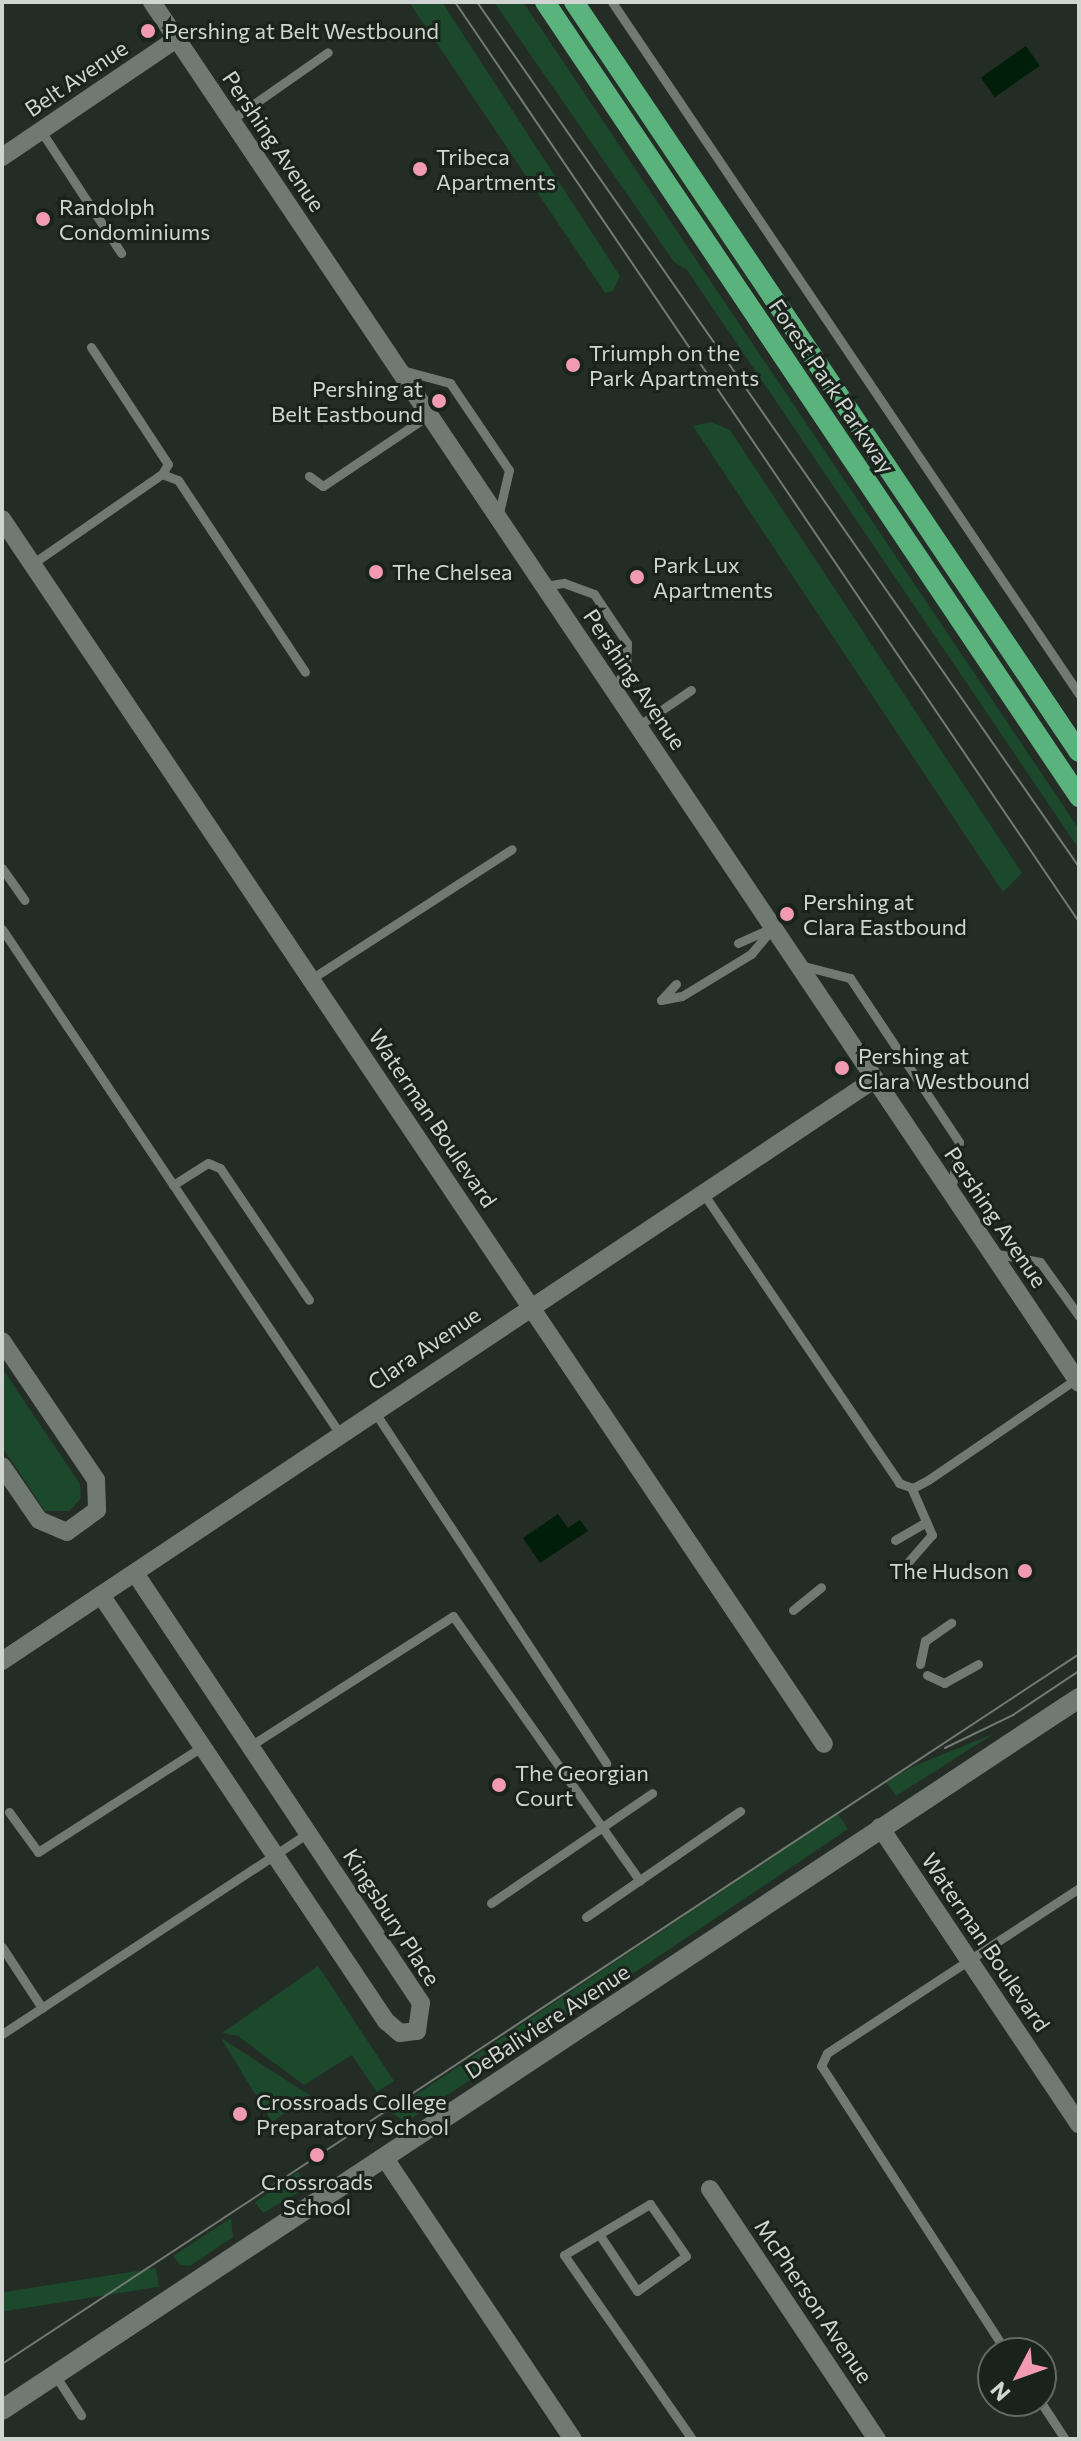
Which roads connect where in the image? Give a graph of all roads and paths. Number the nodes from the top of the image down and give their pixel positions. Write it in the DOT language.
graph roads {
  1 [pos="152,2"];
  2 [pos="545,2"];
  3 [pos="574,2"];
  4 [pos="612,2"];
  5 [pos="176,39"];
  6 [pos="328,52"];
  7 [pos="231,120"];
  8 [pos="41,131"];
  9 [pos="4,150"];
  10 [pos="121,253"];
  11 [pos="91,347"];
  12 [pos="398,369"];
  13 [pos="429,415"];
  14 [pos="162,474"];
  15 [pos="309,476"];
  16 [pos="498,517"];
  17 [pos="2,519"];
  18 [pos="32,564"];
  19 [pos="544,586"];
  20 [pos="305,672"];
  21 [pos="614,690"];
  22 [pos="691,690"];
  23 [pos="1079,694"];
  24 [pos="638,726"];
  25 [pos="1079,752"];
  26 [pos="1079,797"];
  27 [pos="512,849"];
  28 [pos="2,868"];
  29 [pos="24,900"];
  30 [pos="773,928"];
  31 [pos="2,929"];
  32 [pos="738,943"];
  33 [pos="798,965"];
  34 [pos="311,979"];
  35 [pos="676,984"];
  36 [pos="875,1079"];
  37 [pos="173,1185"];
  38 [pos="703,1192"];
  39 [pos="951,1192"];
  40 [pos="991,1253"];
  41 [pos="309,1300"];
  42 [pos="531,1306"];
  43 [pos="1079,1316"];
  44 [pos="2,1341"];
  45 [pos="1077,1381"];
  46 [pos="374,1411"];
  47 [pos="340,1434"];
  48 [pos="2,1466"];
  49 [pos="911,1487"];
  50 [pos="926,1522"];
  51 [pos="895,1540"];
  52 [pos="909,1561"];
  53 [pos="135,1573"];
  54 [pos="821,1587"];
  55 [pos="101,1595"];
  56 [pos="793,1610"];
  57 [pos="951,1623"];
  58 [pos="2,1661"];
  59 [pos="920,1664"];
  60 [pos="978,1664"];
  61 [pos="927,1675"];
  62 [pos="1079,1698"];
  63 [pos="824,1744"];
  64 [pos="203,1746"];
  65 [pos="250,1746"];
  66 [pos="606,1763"];
  67 [pos="652,1793"];
  68 [pos="740,1811"];
  69 [pos="9,1812"];
  70 [pos="602,1827"];
  71 [pos="880,1827"];
  72 [pos="308,1833"];
  73 [pos="276,1854"];
  74 [pos="640,1881"];
  75 [pos="1079,1888"];
  76 [pos="491,1903"];
  77 [pos="586,1917"];
  78 [pos="2,1947"];
  79 [pos="969,1961"];
  80 [pos="42,2008"];
  81 [pos="2,2034"];
  82 [pos="1079,2124"];
  83 [pos="384,2157"];
  84 [pos="710,2189"];
  85 [pos="601,2237"];
  86 [pos="997,2337"];
  87 [pos="55,2375"];
  88 [pos="2,2410"];
  89 [pos="81,2415"];
  90 [pos="1051,2417"];
  91 [pos="573,2439"];
  92 [pos="692,2439"];
  93 [pos="877,2439"];
  94 [pos="1065,2439"];
  1 -- 5 [label="street, Pershing Avenue"];
  2 -- 26 [label="main road, Forest Park Parkway"];
  3 -- 25 [label="main road, Forest Park Parkway"];
  4 -- 23 [label="lane"];
  5 -- 7 [label="street, Pershing Avenue"];
  5 -- 8 [label="street, Belt Avenue"];
  6 -- 7 [label="lane"];
  7 -- 12 [label="street, Pershing Avenue"];
  8 -- 9 [label="street, Belt Avenue"];
  8 -- 10 [label="lane"];
  11 -- 14 [label="lane"];
  12 -- 13 [label="street, Pershing Avenue"];
  12 -- 16 [label="lane"];
  13 -- 15 [label="lane"];
  13 -- 16 [label="street, Pershing Avenue"];
  14 -- 18 [label="lane"];
  14 -- 20 [label="lane"];
  16 -- 19 [label="street, Pershing Avenue"];
  17 -- 18 [label="street, Waterman Boulevard"];
  18 -- 34 [label="street, Waterman Boulevard"];
  19 -- 21 [label="street, Pershing Avenue"];
  19 -- 21 [label="lane"];
  21 -- 24 [label="street, Pershing Avenue"];
  22 -- 24 [label="lane"];
  24 -- 30 [label="street, Pershing Avenue"];
  27 -- 34 [label="lane"];
  28 -- 29 [label="lane"];
  30 -- 32 [label="lane"];
  30 -- 33 [label="street, Pershing Avenue"];
  30 -- 35 [label="lane"];
  31 -- 37 [label="lane"];
  33 -- 36 [label="street, Pershing Avenue"];
  33 -- 39 [label="lane"];
  34 -- 42 [label="street, Waterman Boulevard"];
  36 -- 38 [label="street, Clara Avenue"];
  36 -- 39 [label="street, Pershing Avenue"];
  37 -- 41 [label="lane"];
  37 -- 47 [label="lane"];
  38 -- 42 [label="street, Clara Avenue"];
  38 -- 49 [label="lane"];
  39 -- 40 [label="street, Pershing Avenue"];
  40 -- 43 [label="lane"];
  40 -- 45 [label="street, Pershing Avenue"];
  42 -- 46 [label="street, Clara Avenue"];
  42 -- 63 [label="street, Waterman Boulevard"];
  44 -- 48 [label="street"];
  45 -- 49 [label="lane"];
  46 -- 47 [label="street, Clara Avenue"];
  46 -- 66 [label="lane"];
  47 -- 53 [label="street, Clara Avenue"];
  49 -- 50 [label="lane"];
  50 -- 51 [label="lane"];
  50 -- 52 [label="lane"];
  53 -- 55 [label="street, Clara Avenue"];
  53 -- 65 [label="street, Kingsbury Place"];
  54 -- 56 [label="lane"];
  55 -- 58 [label="street, Clara Avenue"];
  55 -- 64 [label="street, Kingsbury Place"];
  57 -- 59 [label="lane"];
  60 -- 61 [label="lane"];
  62 -- 71 [label="main road, DeBaliviere Avenue"];
  64 -- 69 [label="lane"];
  64 -- 73 [label="street, Kingsbury Place"];
  65 -- 70 [label="lane"];
  65 -- 72 [label="street, Kingsbury Place"];
  67 -- 70 [label="lane"];
  68 -- 74 [label="lane"];
  70 -- 74 [label="lane"];
  70 -- 76 [label="lane"];
  71 -- 79 [label="street, Waterman Boulevard"];
  71 -- 83 [label="main road, DeBaliviere Avenue"];
  72 -- 73 [label="lane"];
  72 -- 73 [label="street, Kingsbury Place"];
  73 -- 80 [label="lane"];
  74 -- 77 [label="lane"];
  75 -- 79 [label="lane"];
  78 -- 80 [label="lane"];
  79 -- 82 [label="street, Waterman Boulevard"];
  79 -- 86 [label="lane"];
  80 -- 81 [label="lane"];
  83 -- 87 [label="main road, DeBaliviere Avenue"];
  83 -- 91 [label="street"];
  84 -- 93 [label="street, McPherson Avenue"];
  85 -- 85 [label="lane"];
  85 -- 92 [label="lane"];
  87 -- 88 [label="main road, DeBaliviere Avenue"];
  87 -- 89 [label="lane"];
  90 -- 94 [label="lane"];
}
